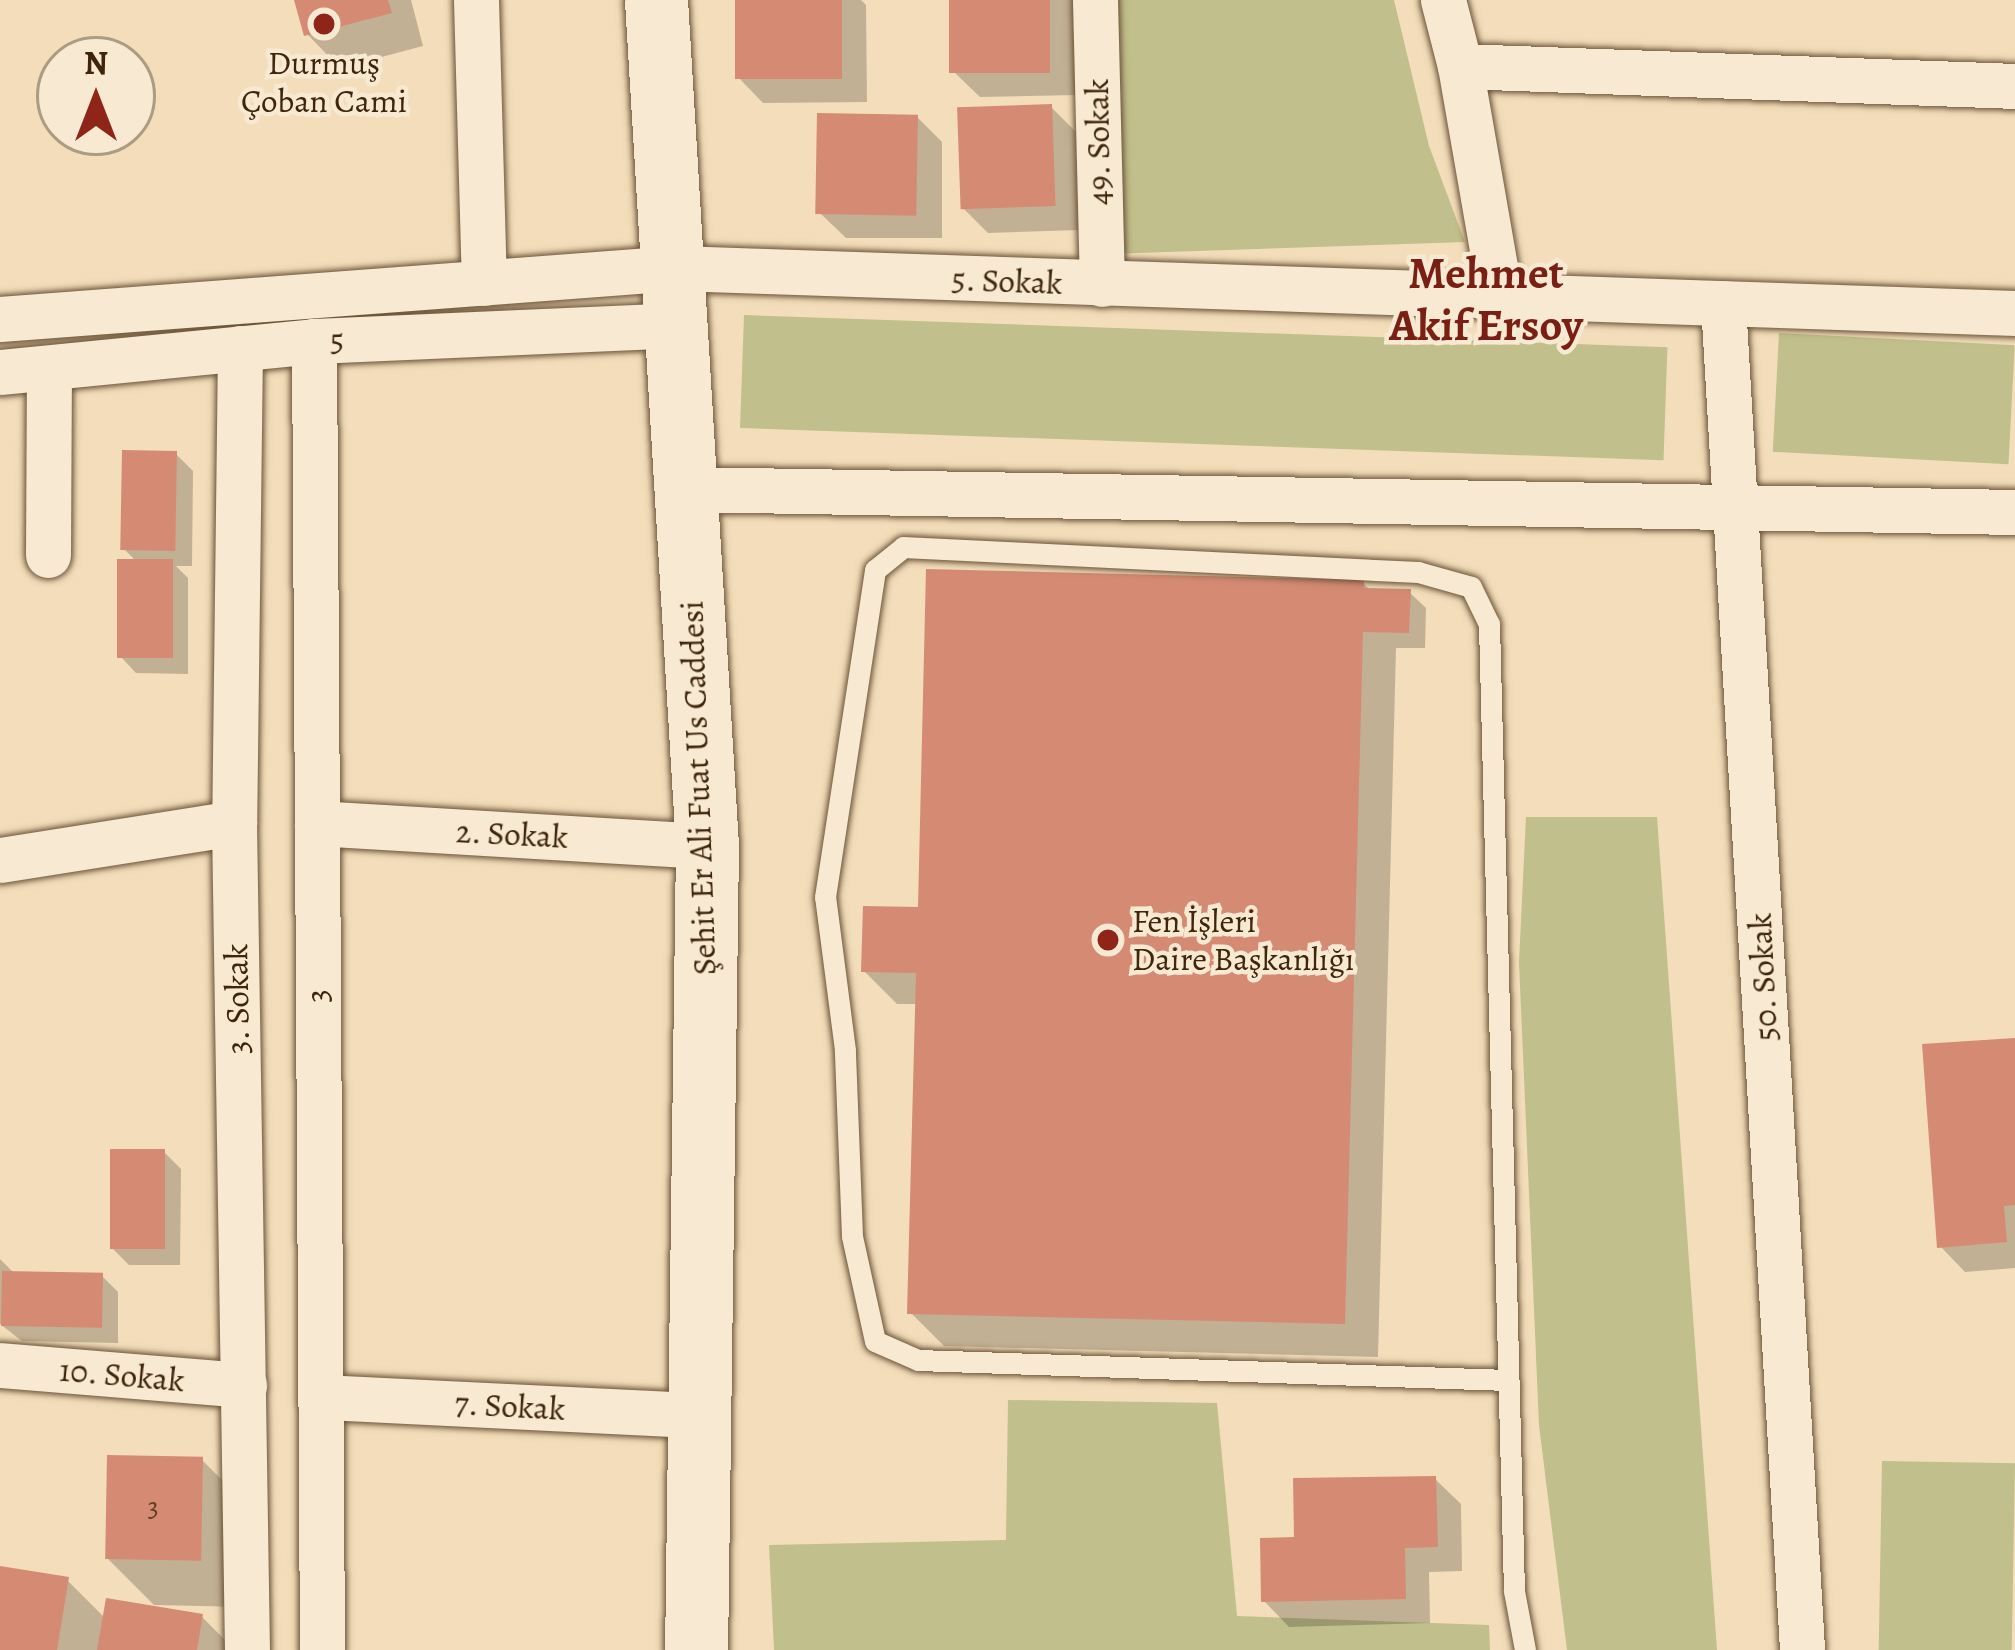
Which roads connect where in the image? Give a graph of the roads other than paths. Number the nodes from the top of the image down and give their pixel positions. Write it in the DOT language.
graph roads {
  1 [pos="476,0"];
  2 [pos="656,0"];
  3 [pos="1095,0"];
  4 [pos="1443,0"];
  5 [pos="1460,66"];
  6 [pos="2015,86"];
  7 [pos="484,283"];
  8 [pos="1102,284"];
  9 [pos="1500,296"];
  10 [pos="676,297"];
  11 [pos="1723,303"];
  12 [pos="2015,313"];
  13 [pos="0,319"];
  14 [pos="314,341"];
  15 [pos="240,348"];
  16 [pos="49,368"];
  17 [pos="0,372"];
  18 [pos="686,489"];
  19 [pos="1735,504"];
  20 [pos="2015,512"];
  21 [pos="48,555"];
  22 [pos="234,823"];
  23 [pos="317,823"];
  24 [pos="706,846"];
  25 [pos="0,860"];
  26 [pos="0,1365"];
  27 [pos="1508,1380"];
  28 [pos="244,1385"];
  29 [pos="323,1397"];
  30 [pos="696,1414"];
  31 [pos="247,1650"];
  32 [pos="322,1650"];
  33 [pos="696,1650"];
  34 [pos="1525,1650"];
  35 [pos="1802,1650"];
  1 -- 7 [label="street"];
  2 -- 10 [label="street, Şehit Er Ali Fuat Us Caddesi"];
  3 -- 8 [label="street, 49. Sokak"];
  4 -- 5 [label="street"];
  5 -- 6 [label="street"];
  5 -- 9 [label="street"];
  7 -- 10 [label="street, 5. Sokak"];
  7 -- 13 [label="street, 5. Sokak"];
  8 -- 9 [label="street, 5. Sokak"];
  8 -- 10 [label="street, 5. Sokak"];
  9 -- 11 [label="street, 5. Sokak"];
  10 -- 14 [label="street, 5"];
  10 -- 18 [label="street, Şehit Er Ali Fuat Us Caddesi"];
  11 -- 12 [label="street, 5. Sokak"];
  11 -- 19 [label="street, 50. Sokak"];
  14 -- 15 [label="street, 5"];
  14 -- 23 [label="street, 3"];
  15 -- 16 [label="street, 5"];
  15 -- 22 [label="street, 3. Sokak"];
  16 -- 17 [label="street, 5"];
  16 -- 21 [label="street"];
  18 -- 19 [label="street"];
  18 -- 24 [label="street, Şehit Er Ali Fuat Us Caddesi"];
  19 -- 20 [label="street"];
  19 -- 35 [label="street, 50. Sokak"];
  22 -- 25 [label="street"];
  22 -- 28 [label="street, 3. Sokak"];
  23 -- 24 [label="street, 2. Sokak"];
  23 -- 29 [label="street, 3"];
  24 -- 30 [label="street, Şehit Er Ali Fuat Us Caddesi"];
  26 -- 28 [label="street, 10. Sokak"];
  27 -- 27 [label="lane"];
  27 -- 34 [label="lane"];
  28 -- 31 [label="street, 3. Sokak"];
  29 -- 30 [label="street, 7. Sokak"];
  29 -- 32 [label="street, 3"];
  30 -- 33 [label="street, Şehit Er Ali Fuat Us Caddesi"];
}
